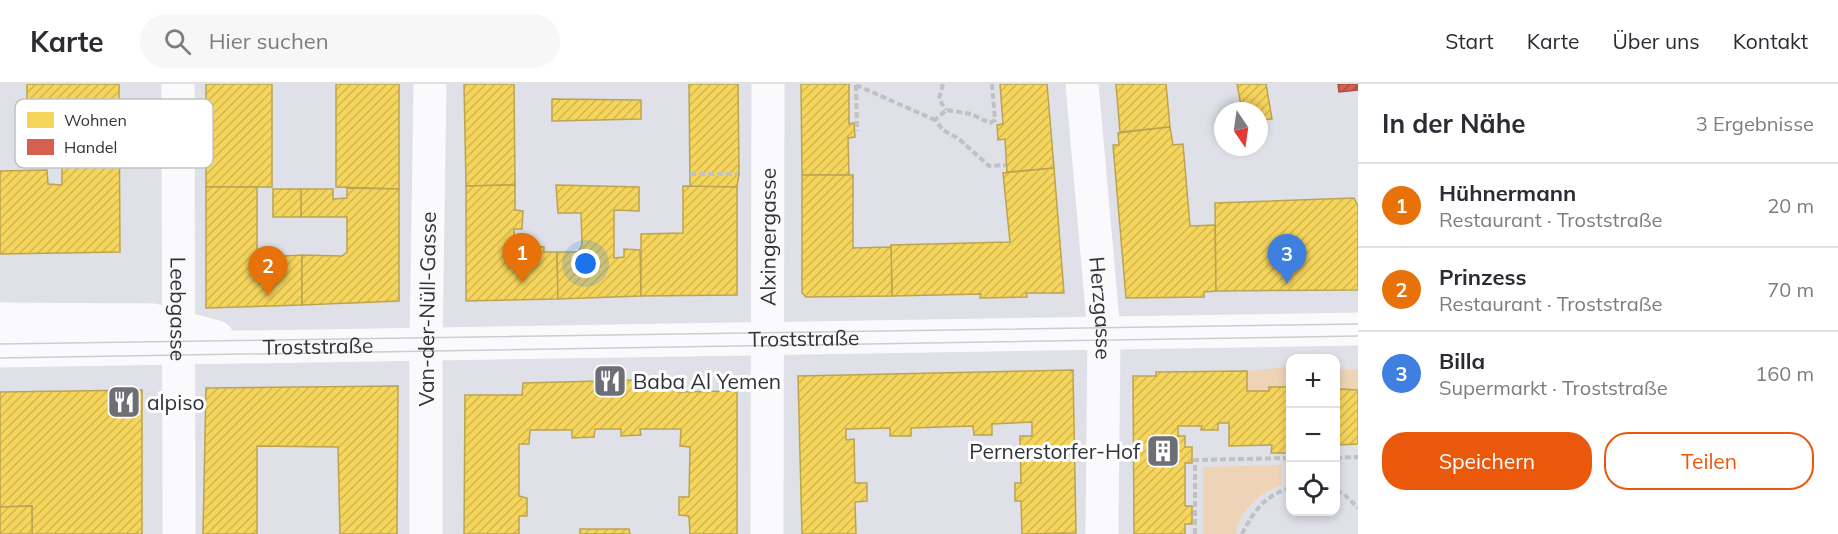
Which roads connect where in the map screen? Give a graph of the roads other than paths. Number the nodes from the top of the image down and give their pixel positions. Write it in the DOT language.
graph roads {
  1 [pos="178,84"];
  2 [pos="430,84"];
  3 [pos="768,84"];
  4 [pos="1083,84"];
  5 [pos="178,99"];
  6 [pos="178,168"];
  7 [pos="0,319"];
  8 [pos="1358,329"];
  9 [pos="1104,333"];
  10 [pos="179,338"];
  11 [pos="768,339"];
  12 [pos="426,344"];
  13 [pos="0,351"];
  14 [pos="179,534"];
  15 [pos="426,534"];
  16 [pos="767,534"];
  17 [pos="1102,534"];
  1 -- 5 [label="street, Leebgasse"];
  2 -- 12 [label="street, Van-der-Nüll-Gasse"];
  3 -- 11 [label="street, Alxingergasse"];
  4 -- 9 [label="street, Herzgasse"];
  6 -- 10 [label="street, Leebgasse"];
  7 -- 10 [label="street, Troststraße"];
  8 -- 9 [label="street, Troststraße"];
  9 -- 11 [label="street, Troststraße"];
  9 -- 17 [label="street, Herzgasse"];
  10 -- 12 [label="street, Troststraße"];
  10 -- 13 [label="street, Troststraße"];
  10 -- 14 [label="street, Leebgasse"];
  11 -- 12 [label="street, Troststraße"];
  11 -- 16 [label="street, Alxingergasse"];
  12 -- 15 [label="street, Van-der-Nüll-Gasse"];
}
